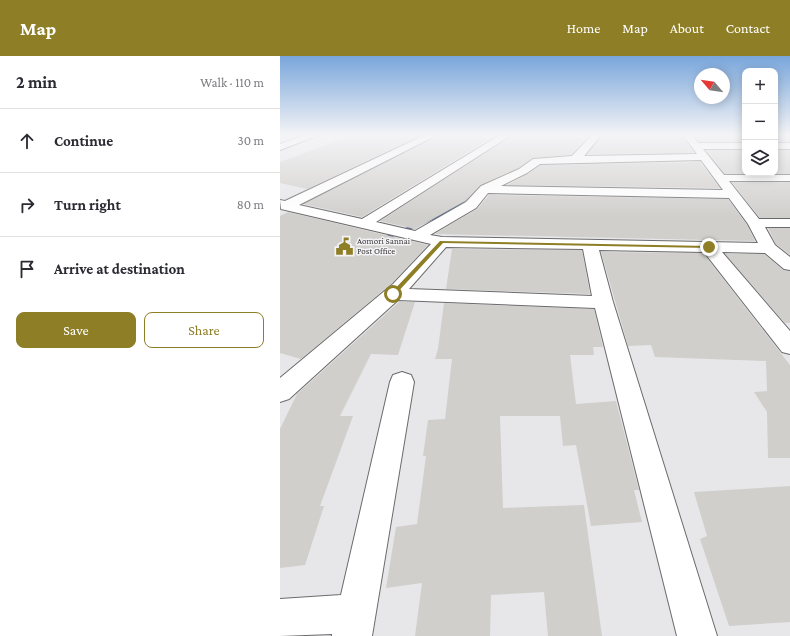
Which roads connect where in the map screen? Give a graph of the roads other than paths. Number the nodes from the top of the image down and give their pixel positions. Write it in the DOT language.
graph roads {
  1 [pos="376,162"];
  2 [pos="464,162"];
  3 [pos="536,162"];
  4 [pos="708,162"];
  5 [pos="719,178"];
  6 [pos="790,178"];
  7 [pos="485,189"];
  8 [pos="731,194"];
  9 [pos="283,205"];
  10 [pos="365,223"];
  11 [pos="755,223"];
  12 [pos="790,223"];
  13 [pos="412,235"];
  14 [pos="442,242"];
  15 [pos="590,244"];
  16 [pos="709,247"];
  17 [pos="769,248"];
  18 [pos="790,265"];
  19 [pos="393,294"];
  20 [pos="603,302"];
  21 [pos="790,346"];
  22 [pos="402,382"];
  23 [pos="280,392"];
  24 [pos="280,618"];
  25 [pos="354,624"];
  26 [pos="697,636"];
  1 -- 9 [label="street"];
  2 -- 10 [label="street"];
  3 -- 7 [label="street"];
  4 -- 5 [label="street"];
  5 -- 6 [label="street"];
  5 -- 8 [label="street"];
  7 -- 8 [label="street"];
  7 -- 13 [label="street"];
  8 -- 11 [label="street"];
  9 -- 10 [label="street"];
  10 -- 13 [label="street"];
  11 -- 12 [label="street"];
  11 -- 17 [label="street"];
  13 -- 14 [label="street"];
  14 -- 15 [label="street"];
  14 -- 19 [label="street"];
  15 -- 16 [label="street"];
  15 -- 20 [label="street"];
  16 -- 17 [label="street"];
  16 -- 21 [label="street"];
  17 -- 18 [label="street"];
  19 -- 20 [label="street"];
  19 -- 23 [label="street"];
  20 -- 26 [label="street"];
  22 -- 25 [label="street"];
  24 -- 25 [label="street"];
}
